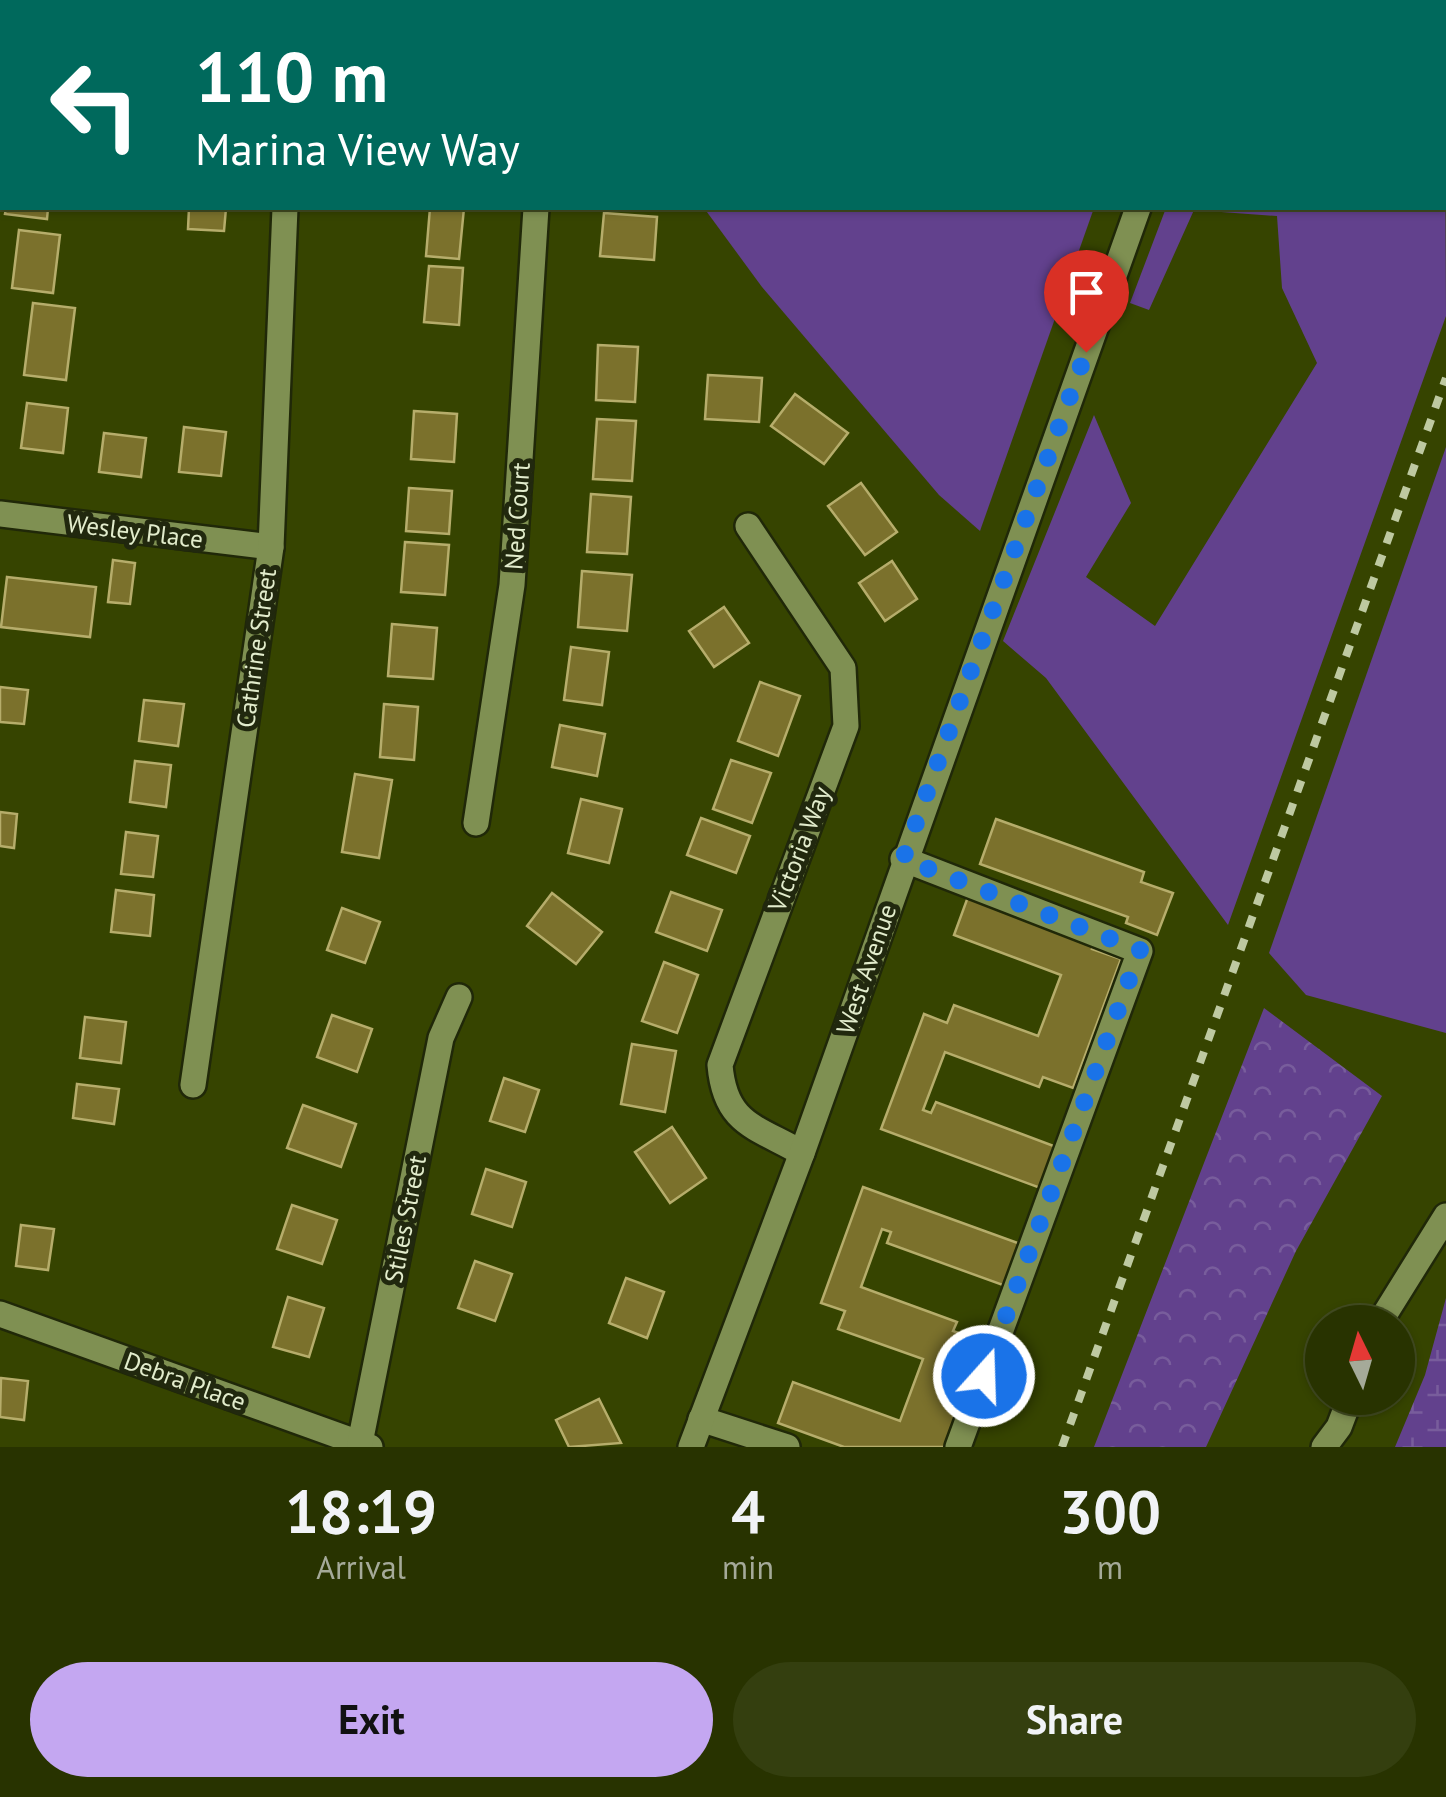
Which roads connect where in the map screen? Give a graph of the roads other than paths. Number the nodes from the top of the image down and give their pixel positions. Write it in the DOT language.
graph roads {
  1 [pos="285,210"];
  2 [pos="536,210"];
  3 [pos="1137,210"];
  4 [pos="0,514"];
  5 [pos="748,526"];
  6 [pos="271,547"];
  7 [pos="476,823"];
  8 [pos="903,859"];
  9 [pos="459,997"];
  10 [pos="193,1085"];
  11 [pos="802,1153"];
  12 [pos="1446,1216"];
  13 [pos="1391,1305"];
  14 [pos="0,1314"];
  15 [pos="1344,1415"];
  16 [pos="701,1418"];
  17 [pos="365,1445"];
  18 [pos="691,1447"];
  19 [pos="786,1447"];
  20 [pos="958,1447"];
  21 [pos="1324,1447"];
  1 -- 6 [label="street, Cathrine Street"];
  2 -- 7 [label="street, Ned Court"];
  3 -- 8 [label="street, West Avenue"];
  4 -- 6 [label="street, Wesley Place"];
  5 -- 11 [label="street, Victoria Way"];
  6 -- 10 [label="street, Cathrine Street"];
  8 -- 11 [label="street, West Avenue"];
  8 -- 20 [label="street"];
  9 -- 17 [label="street, Stiles Street"];
  11 -- 16 [label="street, West Avenue"];
  12 -- 13 [label="street"];
  14 -- 17 [label="street, Debra Place"];
  15 -- 21 [label="street"];
  16 -- 18 [label="street, West Avenue"];
  16 -- 19 [label="street"];
}
